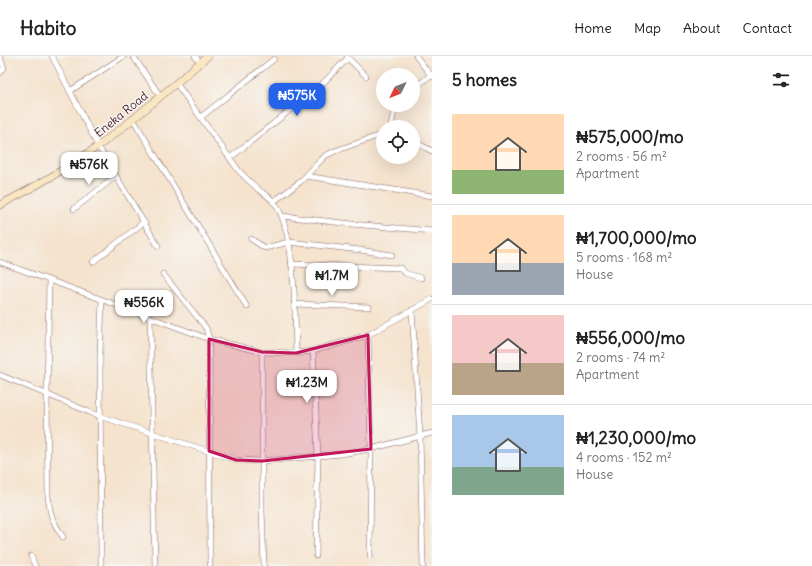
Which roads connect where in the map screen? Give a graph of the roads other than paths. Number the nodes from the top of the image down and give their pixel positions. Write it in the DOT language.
graph roads {
  1 [pos="52,56"];
  2 [pos="124,56"];
  3 [pos="133,56"];
  4 [pos="195,56"];
  5 [pos="208,56"];
  6 [pos="416,56"];
  7 [pos="0,57"];
  8 [pos="347,57"];
  9 [pos="274,59"];
  10 [pos="200,63"];
  11 [pos="0,73"];
  12 [pos="366,76"];
  13 [pos="431,76"];
  14 [pos="176,83"];
  15 [pos="420,84"];
  16 [pos="70,91"];
  17 [pos="160,96"];
  18 [pos="201,117"];
  19 [pos="132,119"];
  20 [pos="376,136"];
  21 [pos="420,145"];
  22 [pos="98,146"];
  23 [pos="432,151"];
  24 [pos="230,158"];
  25 [pos="116,176"];
  26 [pos="306,176"];
  27 [pos="432,196"];
  28 [pos="273,202"];
  29 [pos="0,205"];
  30 [pos="74,209"];
  31 [pos="282,216"];
  32 [pos="144,222"];
  33 [pos="432,231"];
  34 [pos="251,239"];
  35 [pos="289,242"];
  36 [pos="158,246"];
  37 [pos="392,255"];
  38 [pos="0,262"];
  39 [pos="92,262"];
  40 [pos="292,264"];
  41 [pos="163,274"];
  42 [pos="421,278"];
  43 [pos="49,281"];
  44 [pos="432,299"];
  45 [pos="102,300"];
  46 [pos="294,304"];
  47 [pos="247,307"];
  48 [pos="369,307"];
  49 [pos="412,310"];
  50 [pos="150,317"];
  51 [pos="368,335"];
  52 [pos="209,339"];
  53 [pos="313,351"];
  54 [pos="262,352"];
  55 [pos="296,353"];
  56 [pos="0,375"];
  57 [pos="47,395"];
  58 [pos="100,416"];
  59 [pos="432,433"];
  60 [pos="152,434"];
  61 [pos="420,436"];
  62 [pos="371,449"];
  63 [pos="209,451"];
  64 [pos="318,456"];
  65 [pos="263,461"];
  66 [pos="63,537"];
  67 [pos="370,555"];
  68 [pos="31,556"];
  69 [pos="316,556"];
  70 [pos="35,566"];
  71 [pos="101,566"];
  72 [pos="155,566"];
  73 [pos="210,566"];
  74 [pos="264,566"];
  75 [pos="423,566"];
  1 -- 16 [label="street"];
  2 -- 16 [label="street"];
  3 -- 17 [label="street"];
  4 -- 10 [label="street"];
  5 -- 10 [label="main road, Eneka Road"];
  6 -- 13 [label="street"];
  7 -- 11 [label="street"];
  8 -- 12 [label="street"];
  8 -- 24 [label="street"];
  9 -- 18 [label="street"];
  10 -- 14 [label="main road, Eneka Road"];
  13 -- 15 [label="street"];
  14 -- 17 [label="main road, Eneka Road"];
  14 -- 18 [label="street"];
  16 -- 22 [label="street"];
  17 -- 19 [label="main road, Eneka Road"];
  18 -- 24 [label="street"];
  19 -- 22 [label="main road, Eneka Road"];
  19 -- 47 [label="street"];
  20 -- 26 [label="street"];
  21 -- 23 [label="street"];
  22 -- 25 [label="street"];
  22 -- 29 [label="main road, Eneka Road"];
  24 -- 28 [label="street"];
  25 -- 30 [label="street"];
  25 -- 32 [label="street"];
  26 -- 27 [label="street"];
  26 -- 28 [label="street"];
  28 -- 31 [label="street"];
  31 -- 33 [label="street"];
  31 -- 35 [label="street"];
  32 -- 36 [label="street"];
  32 -- 39 [label="street"];
  34 -- 35 [label="street"];
  35 -- 37 [label="street"];
  35 -- 40 [label="street"];
  38 -- 43 [label="street"];
  40 -- 42 [label="street"];
  40 -- 46 [label="street"];
  41 -- 52 [label="street"];
  43 -- 45 [label="street"];
  43 -- 57 [label="street"];
  44 -- 49 [label="street"];
  45 -- 50 [label="street"];
  45 -- 58 [label="street"];
  46 -- 48 [label="street"];
  46 -- 55 [label="street"];
  49 -- 51 [label="street"];
  49 -- 61 [label="street"];
  50 -- 52 [label="street"];
  50 -- 60 [label="street"];
  51 -- 53 [label="street"];
  51 -- 62 [label="street"];
  52 -- 54 [label="street"];
  52 -- 63 [label="street"];
  53 -- 55 [label="street"];
  53 -- 64 [label="street"];
  54 -- 55 [label="street"];
  54 -- 65 [label="street"];
  56 -- 57 [label="street"];
  57 -- 58 [label="street"];
  57 -- 66 [label="street"];
  58 -- 60 [label="street"];
  58 -- 71 [label="street"];
  59 -- 61 [label="street"];
  60 -- 63 [label="street"];
  60 -- 72 [label="street"];
  61 -- 62 [label="street"];
  61 -- 75 [label="street"];
  62 -- 64 [label="street"];
  62 -- 67 [label="street"];
  63 -- 65 [label="street"];
  63 -- 73 [label="street"];
  64 -- 65 [label="street"];
  64 -- 69 [label="street"];
  65 -- 74 [label="street"];
  68 -- 70 [label="street"];
}
